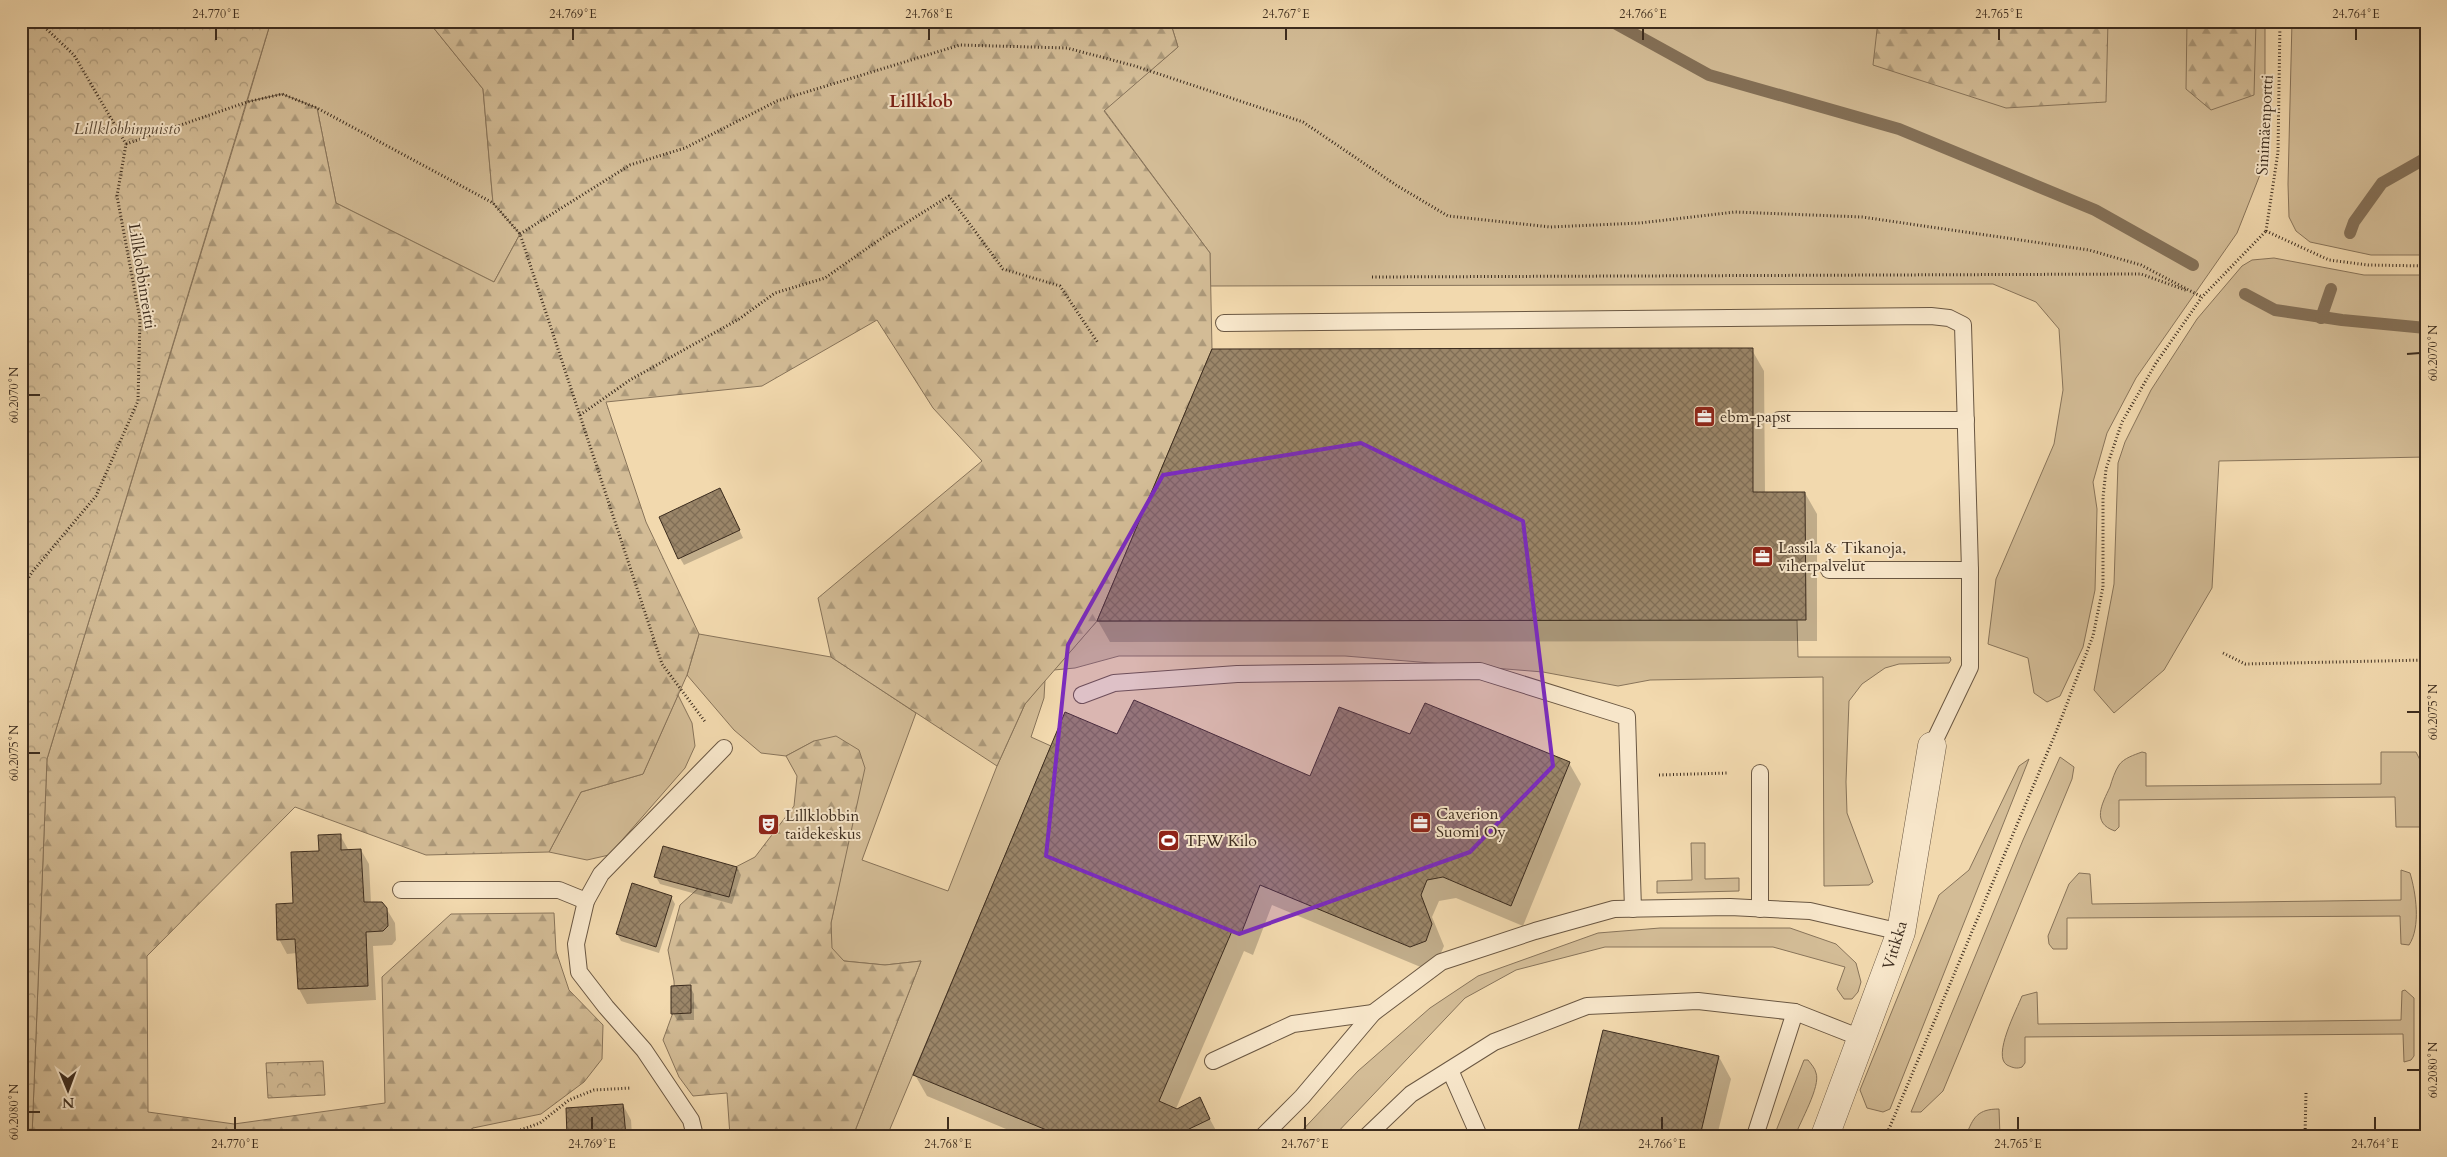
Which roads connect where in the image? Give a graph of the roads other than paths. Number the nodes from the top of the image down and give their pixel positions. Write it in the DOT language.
graph roads {
  1 [pos="1224,323"];
  2 [pos="1779,420"];
  3 [pos="1966,420"];
  4 [pos="1829,570"];
  5 [pos="1970,570"];
  6 [pos="1082,695"];
  7 [pos="1932,746"];
  8 [pos="724,748"];
  9 [pos="1760,773"];
  10 [pos="401,890"];
  11 [pos="586,901"];
  12 [pos="1633,909"];
  13 [pos="1760,909"];
  14 [pos="1900,932"];
  15 [pos="1795,1012"];
  16 [pos="1373,1013"];
  17 [pos="1861,1038"];
  18 [pos="1213,1061"];
  19 [pos="1450,1070"];
  20 [pos="695,1136"];
  21 [pos="1262,1136"];
  22 [pos="1366,1136"];
  23 [pos="1479,1136"];
  24 [pos="1755,1136"];
  25 [pos="1825,1136"];
  1 -- 3 [label="lane"];
  2 -- 3 [label="lane"];
  3 -- 5 [label="lane"];
  4 -- 5 [label="lane"];
  5 -- 7 [label="lane"];
  6 -- 12 [label="lane"];
  7 -- 14 [label="street, Vitikka"];
  8 -- 11 [label="lane"];
  9 -- 13 [label="lane"];
  10 -- 11 [label="lane"];
  11 -- 20 [label="lane"];
  12 -- 13 [label="lane"];
  12 -- 16 [label="lane"];
  13 -- 14 [label="lane"];
  14 -- 17 [label="street, Vitikka"];
  15 -- 17 [label="lane"];
  15 -- 19 [label="lane"];
  15 -- 24 [label="lane"];
  16 -- 18 [label="lane"];
  16 -- 21 [label="lane"];
  17 -- 25 [label="street, Vitikka"];
  19 -- 22 [label="lane"];
  19 -- 23 [label="lane"];
}
